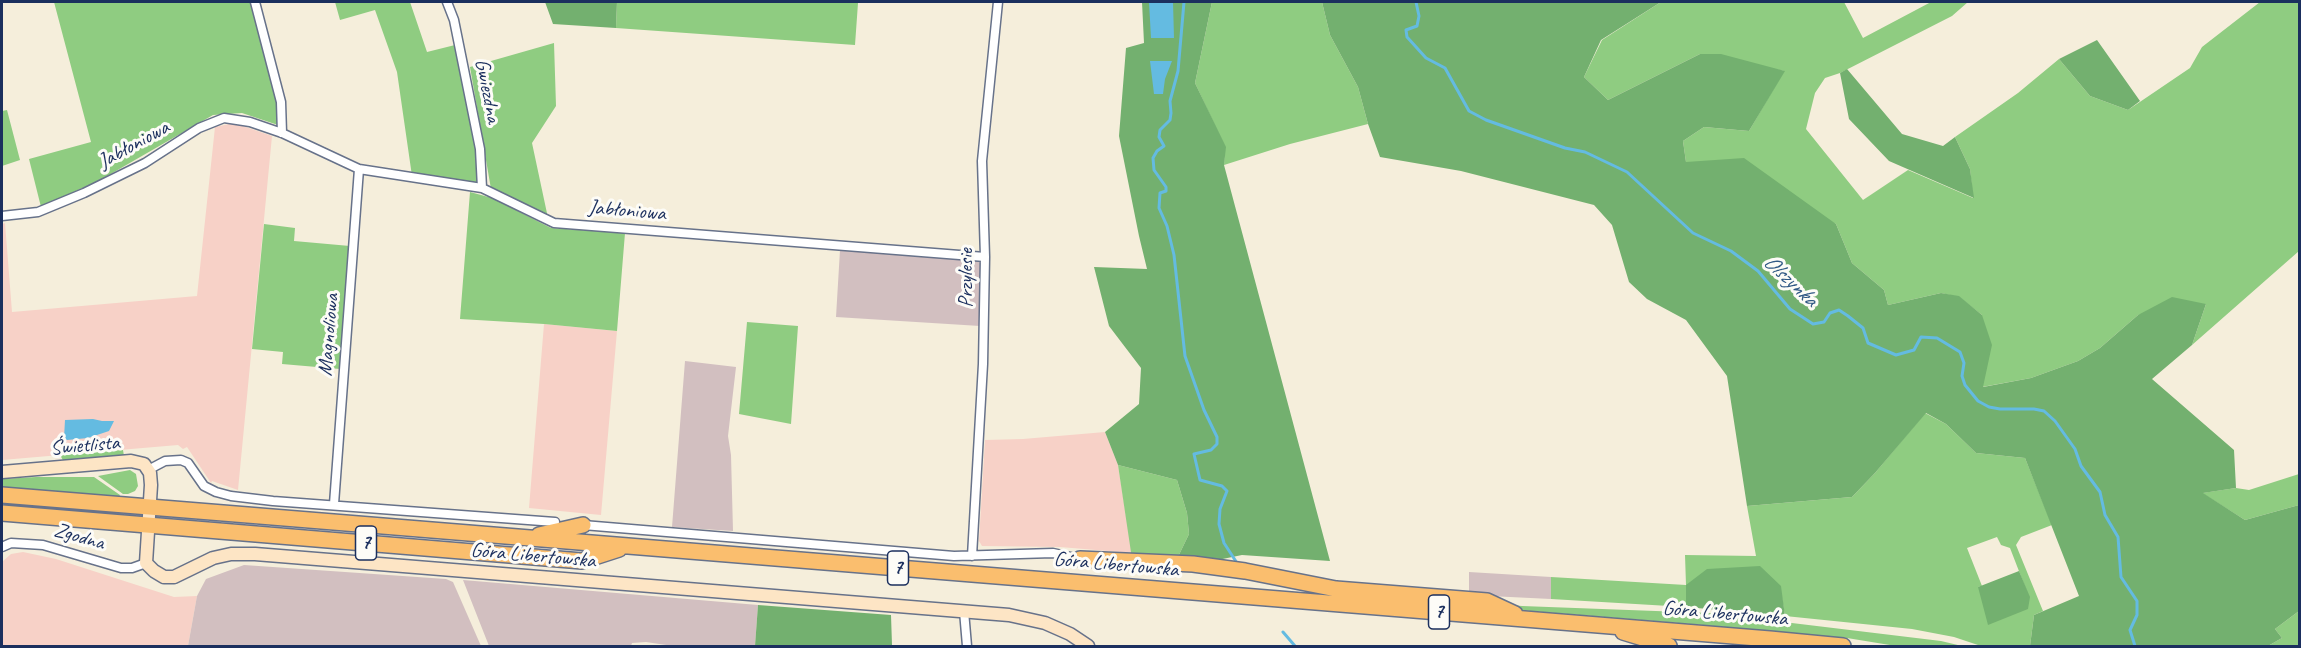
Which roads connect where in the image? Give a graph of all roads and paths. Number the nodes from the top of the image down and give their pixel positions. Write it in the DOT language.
graph roads {
  1 [pos="255,2"];
  2 [pos="447,2"];
  3 [pos="998,2"];
  4 [pos="282,133"];
  5 [pos="359,169"];
  6 [pos="482,188"];
  7 [pos="2,216"];
  8 [pos="985,257"];
  9 [pos="148,470"];
  10 [pos="2,472"];
  11 [pos="2,495"];
  12 [pos="334,504"];
  13 [pos="151,507"];
  14 [pos="2,513"];
  15 [pos="555,522"];
  16 [pos="149,525"];
  17 [pos="583,525"];
  18 [pos="523,538"];
  19 [pos="625,546"];
  20 [pos="2,547"];
  21 [pos="972,556"];
  22 [pos="1080,559"];
  23 [pos="146,562"];
  24 [pos="964,611"];
  25 [pos="1526,619"];
  26 [pos="1604,626"];
  27 [pos="967,646"];
  28 [pos="1088,646"];
  29 [pos="1669,646"];
  30 [pos="1843,646"];
  1 -- 4 [label="street"];
  2 -- 6 [label="street, Gwiezdna"];
  3 -- 8 [label="street, Przylesie"];
  4 -- 5 [label="street, Jabłoniowa"];
  4 -- 7 [label="street, Jabłoniowa"];
  5 -- 6 [label="street, Jabłoniowa"];
  5 -- 12 [label="street, Magnoliowa"];
  6 -- 8 [label="street, Jabłoniowa"];
  8 -- 21 [label="street, Przylesie"];
  9 -- 10 [label="street, Świetlista"];
  9 -- 12 [label="street, Góra Libertowska"];
  9 -- 13 [label="street, Świetlista"];
  11 -- 13 [label="highway, Góra Libertowska / 7"];
  12 -- 15 [label="street, Góra Libertowska"];
  13 -- 16 [label="street, Świetlista"];
  13 -- 18 [label="highway, Góra Libertowska / 7"];
  14 -- 16 [label="highway, Góra Libertowska / 7"];
  16 -- 19 [label="highway, Góra Libertowska / 7"];
  16 -- 23 [label="street"];
  17 -- 18 [label="highway"];
  17 -- 21 [label="street, Góra Libertowska"];
  18 -- 19 [label="highway, Góra Libertowska / 7"];
  19 -- 25 [label="highway, Góra Libertowska / 7"];
  20 -- 23 [label="street, Zgodna"];
  21 -- 22 [label="street, Góra Libertowska"];
  22 -- 25 [label="highway, 7"];
  23 -- 24 [label="street, Góra Libertowska"];
  24 -- 27 [label="street"];
  24 -- 28 [label="street"];
  25 -- 26 [label="highway, Góra Libertowska / 7"];
  26 -- 29 [label="highway, Góra Libertowska / 7"];
  26 -- 30 [label="highway, Góra Libertowska / 7"];
}
